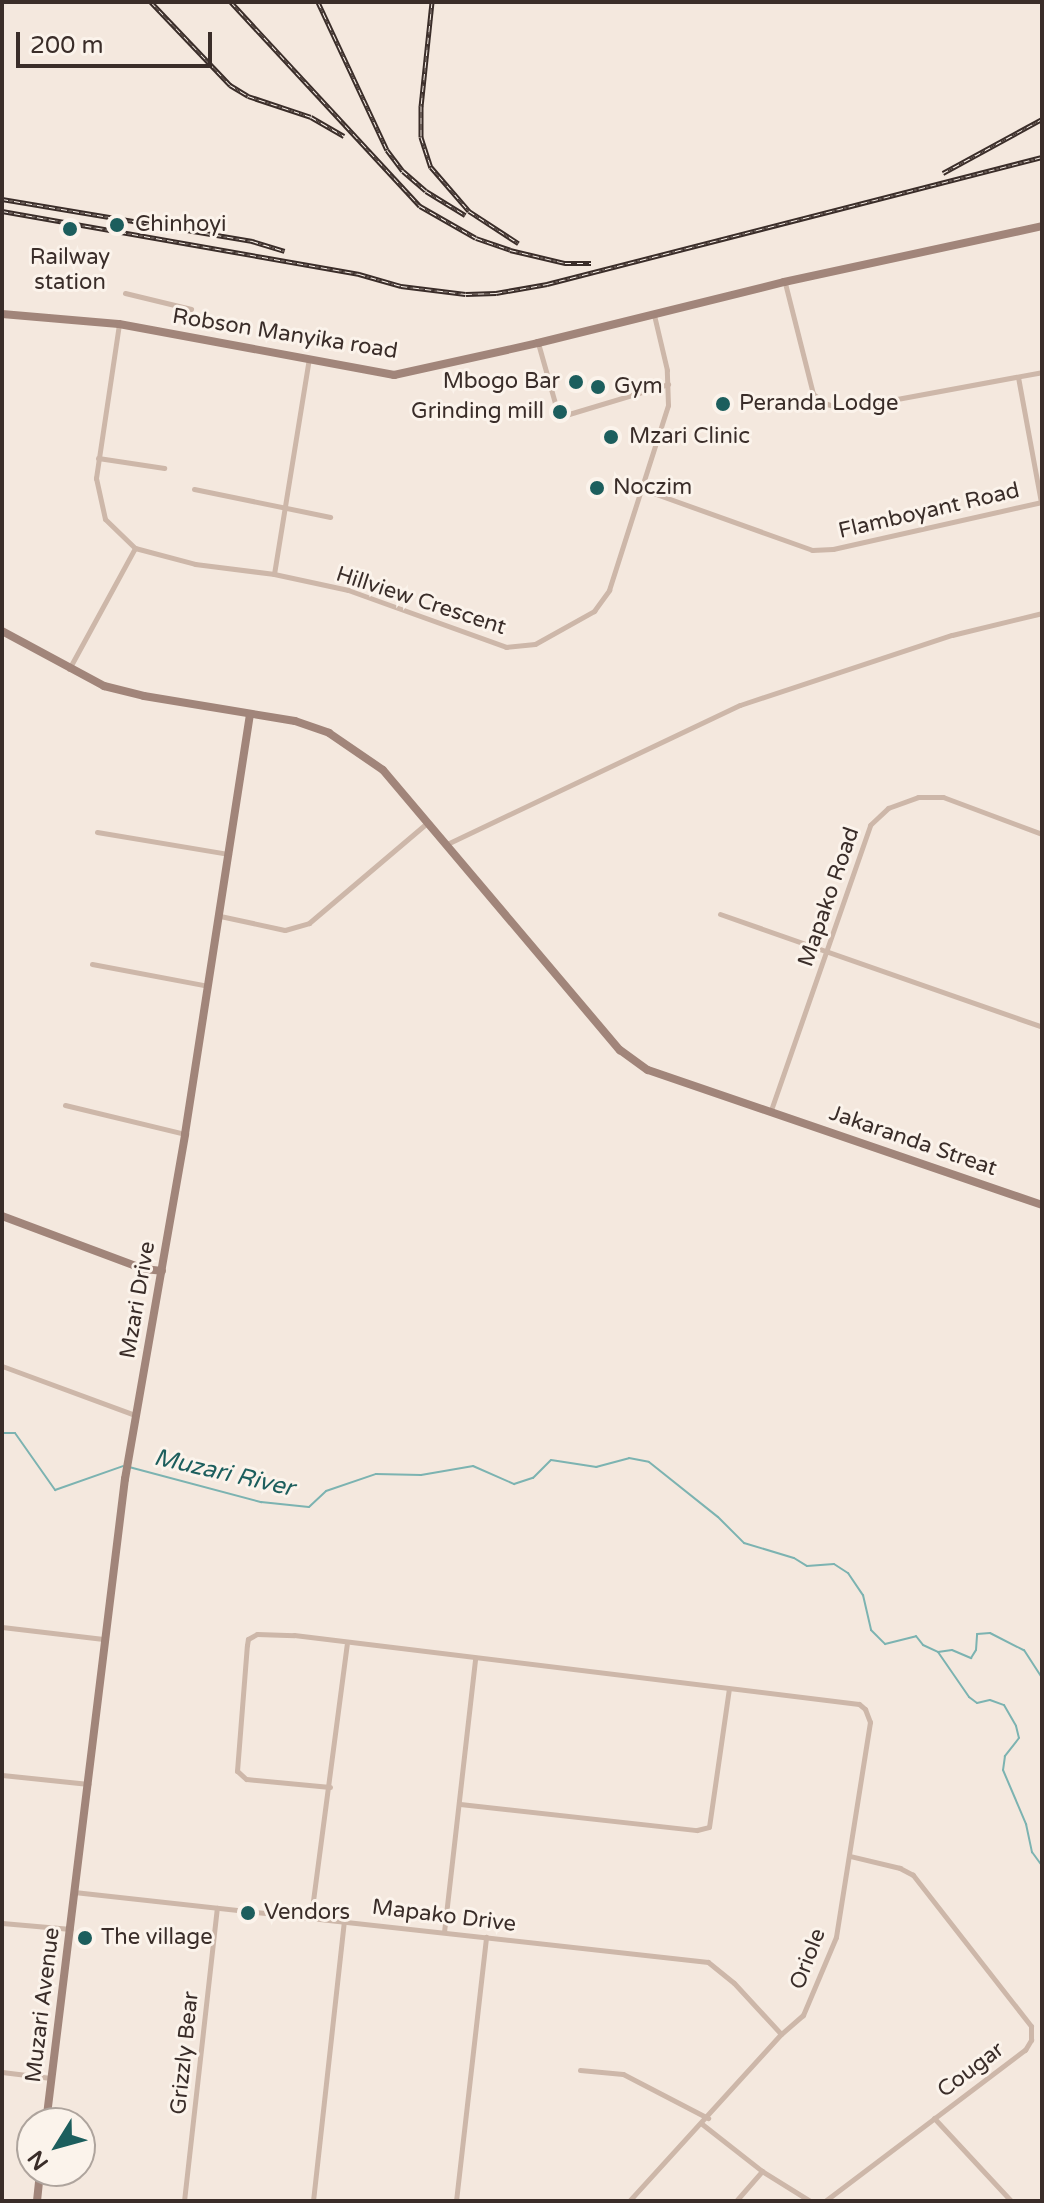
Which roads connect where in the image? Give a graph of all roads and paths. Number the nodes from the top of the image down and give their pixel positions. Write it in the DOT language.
graph roads {
  1 [pos="1042,226"];
  2 [pos="784,282"];
  3 [pos="125,293"];
  4 [pos="191,309"];
  5 [pos="2,314"];
  6 [pos="653,314"];
  7 [pos="119,324"];
  8 [pos="538,343"];
  9 [pos="309,359"];
  10 [pos="1042,372"];
  11 [pos="1018,377"];
  12 [pos="668,384"];
  13 [pos="98,458"];
  14 [pos="164,468"];
  15 [pos="194,489"];
  16 [pos="642,489"];
  17 [pos="1042,502"];
  18 [pos="284,509"];
  19 [pos="330,517"];
  20 [pos="135,548"];
  21 [pos="274,574"];
  22 [pos="1042,613"];
  23 [pos="2,631"];
  24 [pos="69,669"];
  25 [pos="250,715"];
  26 [pos="429,821"];
  27 [pos="97,832"];
  28 [pos="1042,834"];
  29 [pos="447,844"];
  30 [pos="229,854"];
  31 [pos="720,914"];
  32 [pos="220,916"];
  33 [pos="827,954"];
  34 [pos="92,964"];
  35 [pos="208,986"];
  36 [pos="1042,1027"];
  37 [pos="65,1105"];
  38 [pos="771,1110"];
  39 [pos="185,1134"];
  40 [pos="1042,1205"];
  41 [pos="2,1216"];
  42 [pos="162,1271"];
  43 [pos="2,1366"];
  44 [pos="136,1415"];
  45 [pos="2,1627"];
  46 [pos="103,1639"];
  47 [pos="347,1644"];
  48 [pos="475,1658"];
  49 [pos="729,1689"];
  50 [pos="2,1775"];
  51 [pos="89,1784"];
  52 [pos="330,1787"];
  53 [pos="460,1804"];
  54 [pos="850,1856"];
  55 [pos="74,1892"];
  56 [pos="217,1908"];
  57 [pos="311,1916"];
  58 [pos="344,1919"];
  59 [pos="2,1923"];
  60 [pos="71,1929"];
  61 [pos="444,1932"];
  62 [pos="486,1937"];
  63 [pos="781,2034"];
  64 [pos="580,2070"];
  65 [pos="2,2072"];
  66 [pos="51,2078"];
  67 [pos="48,2107"];
  68 [pos="708,2118"];
  69 [pos="934,2118"];
  70 [pos="702,2124"];
  71 [pos="762,2171"];
  72 [pos="184,2201"];
  73 [pos="313,2201"];
  74 [pos="456,2201"];
  75 [pos="629,2201"];
  76 [pos="736,2201"];
  77 [pos="810,2201"];
  78 [pos="825,2201"];
  79 [pos="1011,2201"];
  1 -- 2 [label="street, Robson Manyika road"];
  2 -- 6 [label="street, Robson Manyika road"];
  2 -- 11 [label="street"];
  3 -- 4 [label="street"];
  5 -- 7 [label="street, Robson Manyika road"];
  6 -- 8 [label="street, Robson Manyika road"];
  6 -- 12 [label="street, Hillview Crescent"];
  7 -- 9 [label="street, Robson Manyika road"];
  7 -- 13 [label="street, Hillview Crescent"];
  8 -- 9 [label="street, Robson Manyika road"];
  8 -- 12 [label="street"];
  9 -- 18 [label="street"];
  10 -- 11 [label="street"];
  11 -- 17 [label="street"];
  12 -- 16 [label="street, Hillview Crescent"];
  13 -- 14 [label="street"];
  13 -- 20 [label="street, Hillview Crescent"];
  15 -- 18 [label="street"];
  16 -- 17 [label="street, Flamboyant Road"];
  16 -- 21 [label="street, Hillview Crescent"];
  18 -- 19 [label="street"];
  18 -- 21 [label="street"];
  20 -- 21 [label="street, Hillview Crescent"];
  20 -- 24 [label="street"];
  22 -- 29 [label="street"];
  23 -- 24 [label="street, Jakaranda Streat"];
  24 -- 25 [label="street, Jakaranda Streat"];
  25 -- 26 [label="street, Jakaranda Streat"];
  25 -- 30 [label="street, Mzari Drive"];
  26 -- 29 [label="street, Jakaranda Streat"];
  26 -- 32 [label="street"];
  27 -- 30 [label="street"];
  28 -- 33 [label="street, Mapako Road"];
  29 -- 38 [label="street, Jakaranda Streat"];
  30 -- 32 [label="street, Mzari Drive"];
  31 -- 33 [label="street"];
  32 -- 35 [label="street, Mzari Drive"];
  33 -- 36 [label="street"];
  33 -- 38 [label="street, Mapako Road"];
  34 -- 35 [label="street"];
  35 -- 39 [label="street, Mzari Drive"];
  37 -- 39 [label="street"];
  38 -- 40 [label="street, Jakaranda Streat"];
  39 -- 42 [label="street, Mzari Drive"];
  41 -- 42 [label="street"];
  42 -- 44 [label="street, Mzari Drive"];
  43 -- 44 [label="street"];
  44 -- 46 [label="street, Mzari Drive"];
  45 -- 46 [label="street"];
  46 -- 51 [label="street, Mzari Drive"];
  47 -- 48 [label="street"];
  47 -- 52 [label="street"];
  47 -- 52 [label="street"];
  48 -- 49 [label="street"];
  48 -- 53 [label="street"];
  49 -- 53 [label="street"];
  49 -- 54 [label="street, Oriole"];
  50 -- 51 [label="street"];
  51 -- 55 [label="street, Mzari Drive"];
  52 -- 57 [label="street"];
  53 -- 61 [label="street"];
  54 -- 63 [label="street, Oriole"];
  54 -- 69 [label="street, Cougar"];
  55 -- 56 [label="street, Mapako Drive"];
  55 -- 60 [label="street, Muzari Avenue"];
  56 -- 57 [label="street, Mapako Drive"];
  56 -- 72 [label="street, Grizzly Bear"];
  57 -- 58 [label="street, Mapako Drive"];
  58 -- 61 [label="street, Mapako Drive"];
  58 -- 73 [label="street"];
  59 -- 60 [label="street"];
  60 -- 66 [label="street, Muzari Avenue"];
  61 -- 62 [label="street, Mapako Drive"];
  62 -- 63 [label="street, Mapako Drive"];
  62 -- 74 [label="street"];
  63 -- 68 [label="street, Oriole"];
  64 -- 68 [label="street"];
  65 -- 66 [label="street"];
  66 -- 67 [label="street, Muzari Avenue"];
  68 -- 70 [label="street, Oriole"];
  69 -- 78 [label="street, Cougar"];
  69 -- 79 [label="street"];
  70 -- 71 [label="street"];
  70 -- 75 [label="street, Oriole"];
  71 -- 76 [label="street"];
  71 -- 77 [label="street"];
}
